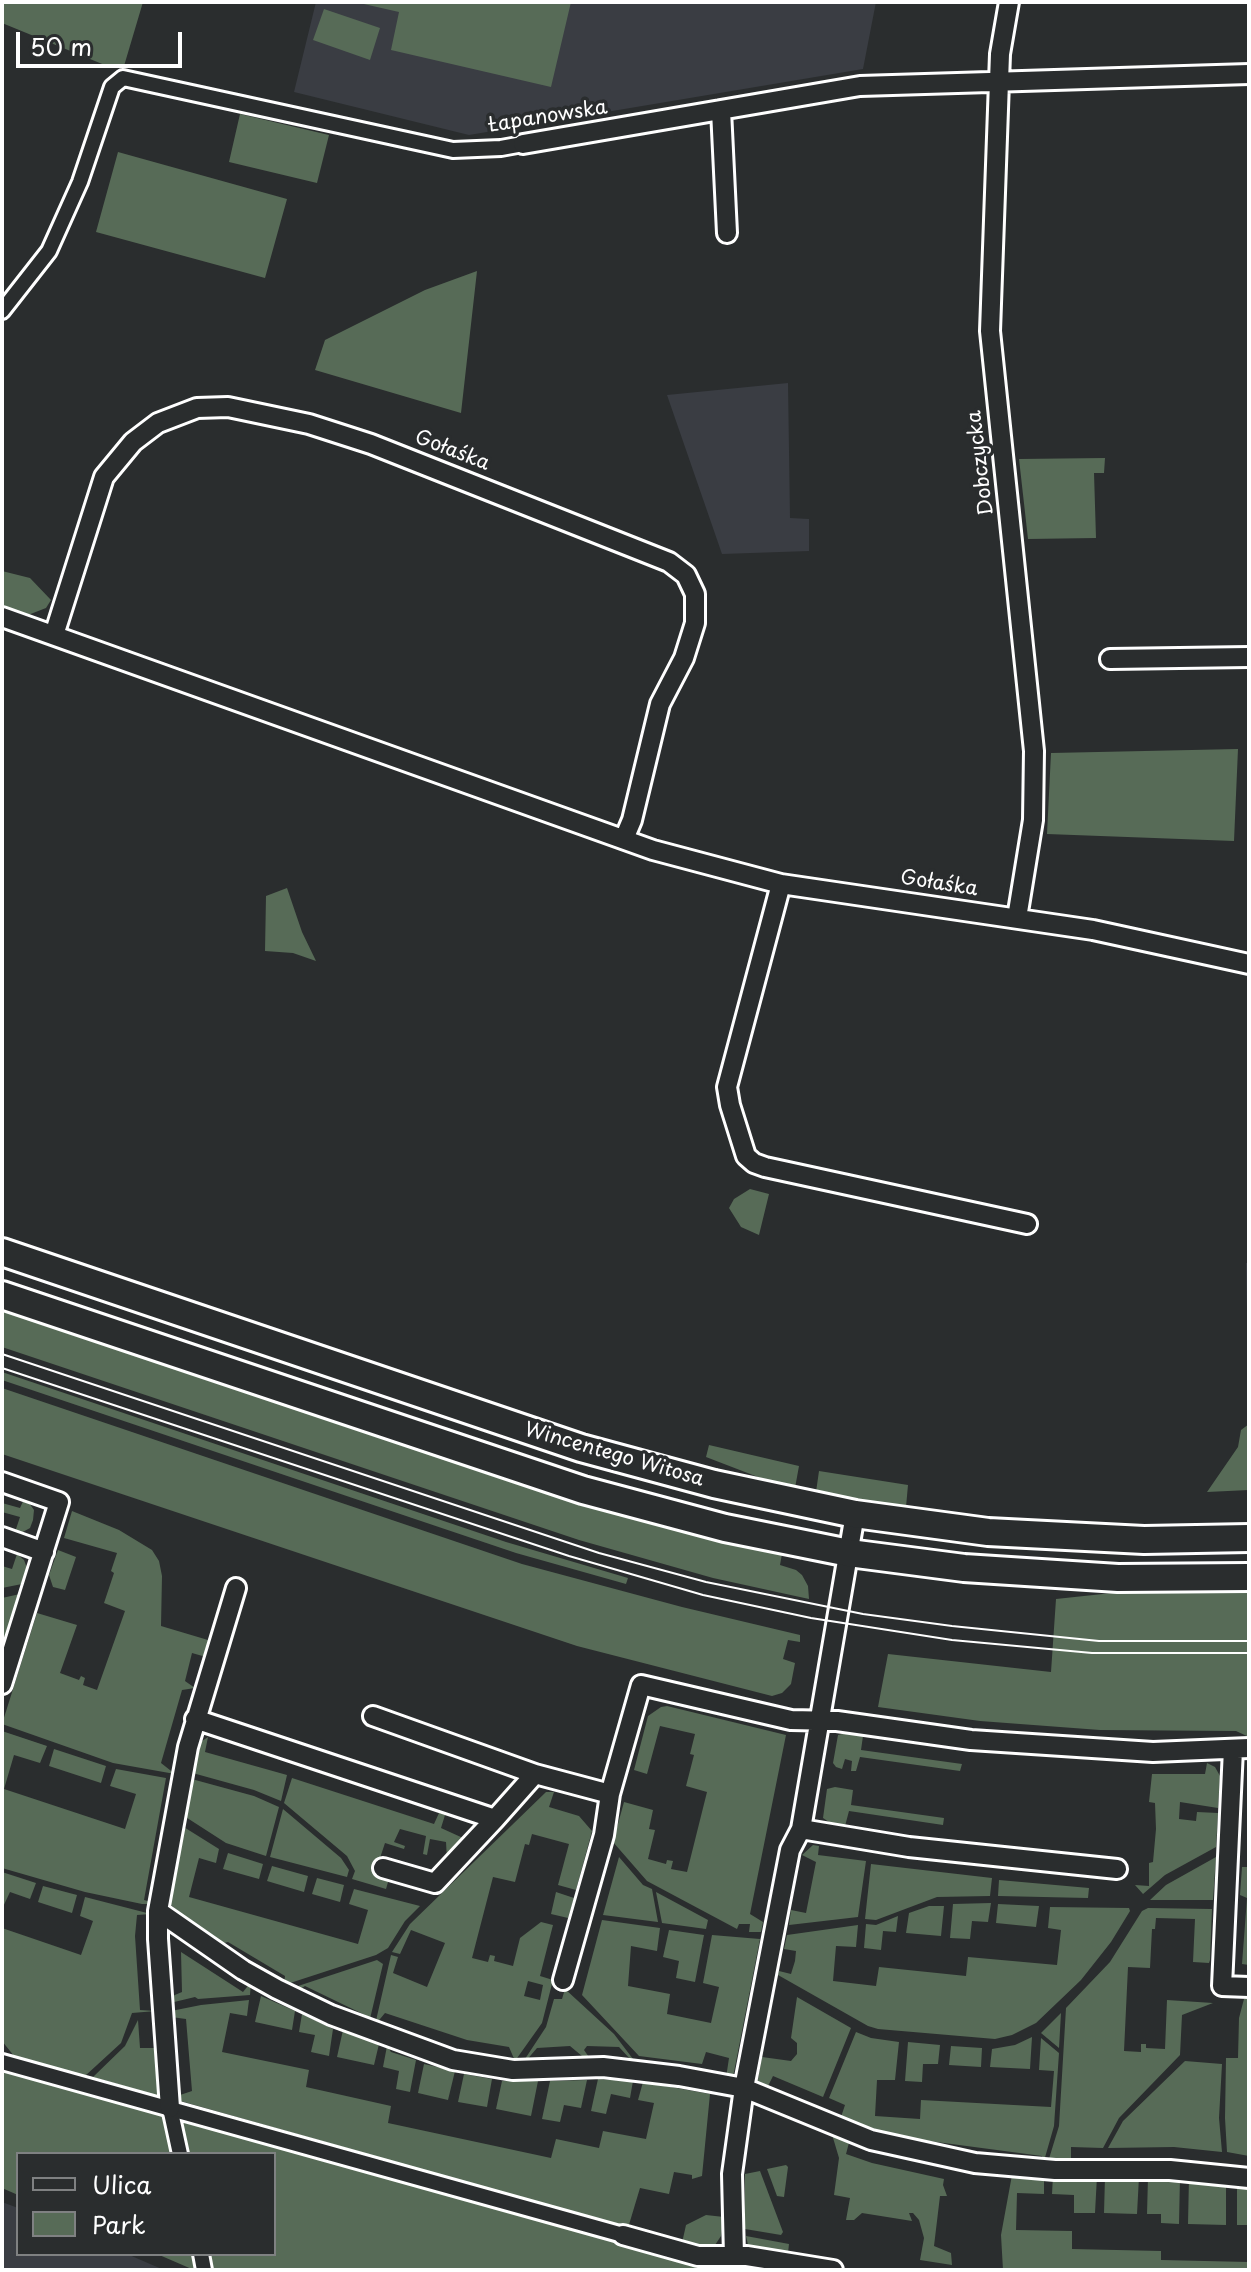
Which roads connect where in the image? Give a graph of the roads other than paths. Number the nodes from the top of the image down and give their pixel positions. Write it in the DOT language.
graph roads {
  1 [pos="1009,2"];
  2 [pos="1249,74"];
  3 [pos="999,82"];
  4 [pos="721,110"];
  5 [pos="523,144"];
  6 [pos="727,233"];
  7 [pos="2,311"];
  8 [pos="2,617"];
  9 [pos="54,635"];
  10 [pos="1249,657"];
  11 [pos="1110,659"];
  12 [pos="624,839"];
  13 [pos="781,884"];
  14 [pos="1017,918"];
  15 [pos="1249,964"];
  16 [pos="1027,1224"];
  17 [pos="2,1252"];
  18 [pos="2,1295"];
  19 [pos="2,1482"];
  20 [pos="855,1514"];
  21 [pos="2,1537"];
  22 [pos="1249,1538"];
  23 [pos="44,1552"];
  24 [pos="849,1553"];
  25 [pos="1249,1577"];
  26 [pos="236,1588"];
  27 [pos="2,1684"];
  28 [pos="373,1716"];
  29 [pos="195,1719"];
  30 [pos="819,1719"];
  31 [pos="1241,1749"];
  32 [pos="535,1774"];
  33 [pos="610,1794"];
  34 [pos="495,1819"];
  35 [pos="801,1829"];
  36 [pos="383,1868"];
  37 [pos="1117,1869"];
  38 [pos="158,1911"];
  39 [pos="563,1980"];
  40 [pos="1249,1987"];
  41 [pos="2,2062"];
  42 [pos="744,2088"];
  43 [pos="170,2108"];
  44 [pos="180,2152"];
  45 [pos="1249,2178"];
  46 [pos="623,2235"];
  47 [pos="736,2263"];
  48 [pos="833,2270"];
  1 -- 3 [label="street, Dobczycka"];
  2 -- 3 [label="street, Łapanowska"];
  3 -- 4 [label="street, Łapanowska"];
  3 -- 14 [label="street, Dobczycka"];
  4 -- 5 [label="street, Łapanowska"];
  4 -- 6 [label="street"];
  5 -- 7 [label="street, Łapanowska"];
  8 -- 9 [label="street, Gołaśka"];
  9 -- 12 [label="street, Gołaśka"];
  9 -- 12 [label="street, Gołaśka"];
  10 -- 11 [label="street"];
  12 -- 13 [label="street, Gołaśka"];
  13 -- 14 [label="street, Gołaśka"];
  13 -- 16 [label="street"];
  14 -- 15 [label="street, Gołaśka"];
  17 -- 20 [label="main road, Wincentego Witosa"];
  18 -- 24 [label="main road, Wincentego Witosa"];
  19 -- 23 [label="street"];
  20 -- 22 [label="main road, Wincentego Witosa"];
  20 -- 24 [label="street"];
  21 -- 23 [label="street"];
  23 -- 27 [label="street"];
  24 -- 25 [label="main road, Wincentego Witosa"];
  24 -- 30 [label="street"];
  26 -- 29 [label="street"];
  28 -- 32 [label="street"];
  29 -- 34 [label="street"];
  29 -- 38 [label="street"];
  30 -- 31 [label="street"];
  30 -- 33 [label="street"];
  30 -- 35 [label="street"];
  31 -- 40 [label="street"];
  32 -- 33 [label="street"];
  32 -- 34 [label="street"];
  33 -- 39 [label="street"];
  34 -- 36 [label="street"];
  35 -- 37 [label="street"];
  35 -- 42 [label="street"];
  38 -- 42 [label="street"];
  38 -- 43 [label="street"];
  41 -- 43 [label="street"];
  42 -- 45 [label="street"];
  42 -- 47 [label="street"];
  43 -- 44 [label="street"];
  43 -- 46 [label="street"];
  46 -- 47 [label="street"];
  47 -- 48 [label="street"];
}
